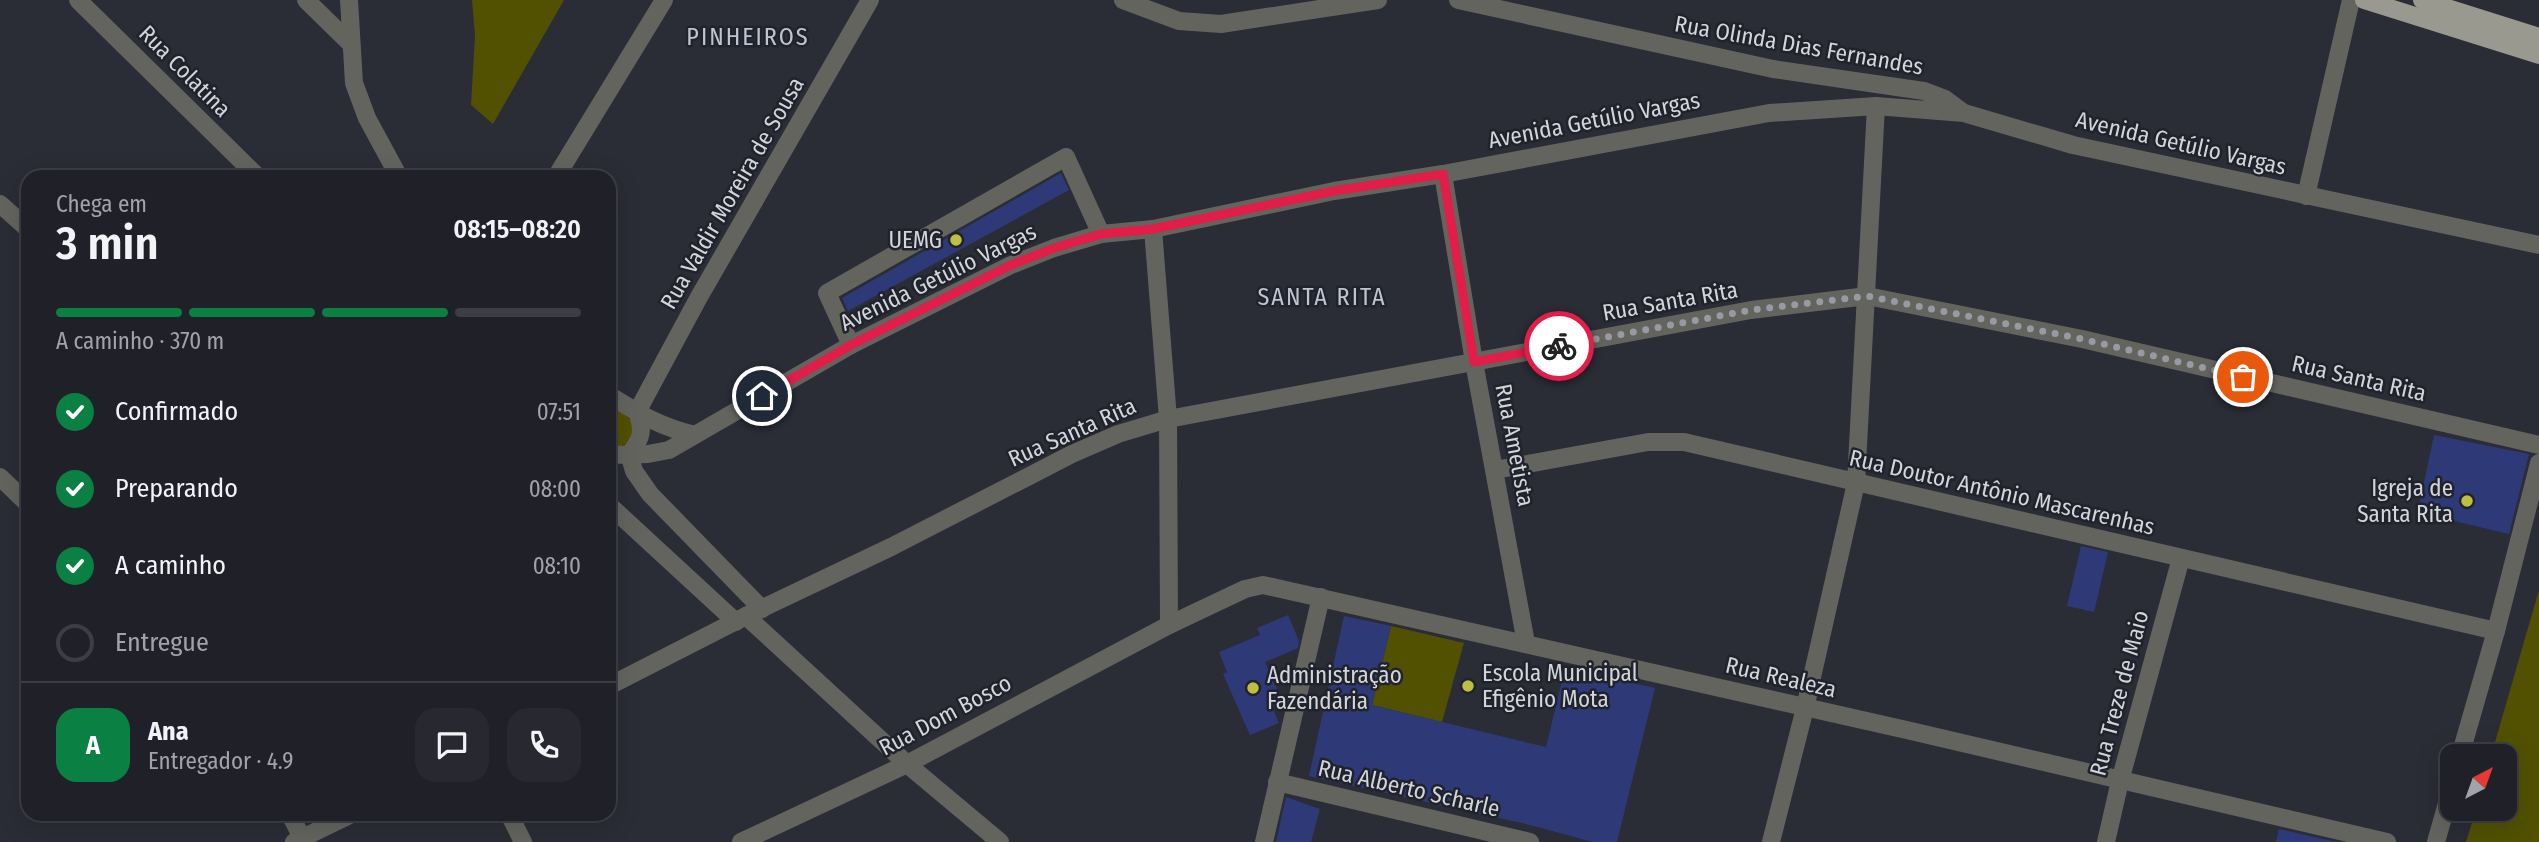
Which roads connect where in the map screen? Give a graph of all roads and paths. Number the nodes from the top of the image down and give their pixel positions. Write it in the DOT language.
graph roads {
  1 [pos="78,0"];
  2 [pos="306,0"];
  3 [pos="349,0"];
  4 [pos="664,0"];
  5 [pos="870,0"];
  6 [pos="1123,0"];
  7 [pos="1378,0"];
  8 [pos="1458,0"];
  9 [pos="2351,0"];
  10 [pos="2364,0"];
  11 [pos="2422,0"];
  12 [pos="2539,37"];
  13 [pos="350,43"];
  14 [pos="2539,55"];
  15 [pos="1896,86"];
  16 [pos="1885,106"];
  17 [pos="1964,113"];
  18 [pos="251,170"];
  19 [pos="395,170"];
  20 [pos="560,170"];
  21 [pos="1443,174"];
  22 [pos="2306,196"];
  23 [pos="0,204"];
  24 [pos="21,223"];
  25 [pos="1153,229"];
  26 [pos="1101,234"];
  27 [pos="2539,245"];
  28 [pos="1867,296"];
  29 [pos="851,345"];
  30 [pos="1474,362"];
  31 [pos="616,400"];
  32 [pos="637,412"];
  33 [pos="1168,419"];
  34 [pos="695,435"];
  35 [pos="2539,445"];
  36 [pos="616,456"];
  37 [pos="2539,463"];
  38 [pos="1495,470"];
  39 [pos="0,477"];
  40 [pos="1856,483"];
  41 [pos="21,497"];
  42 [pos="616,511"];
  43 [pos="2180,558"];
  44 [pos="1321,597"];
  45 [pos="748,616"];
  46 [pos="1169,625"];
  47 [pos="2496,631"];
  48 [pos="1526,643"];
  49 [pos="616,682"];
  50 [pos="1805,708"];
  51 [pos="2463,744"];
  52 [pos="907,764"];
  53 [pos="2120,781"];
  54 [pos="1277,782"];
  55 [pos="292,821"];
  56 [pos="337,821"];
  57 [pos="512,821"];
  58 [pos="2442,821"];
  59 [pos="298,840"];
  60 [pos="523,842"];
  61 [pos="741,842"];
  62 [pos="1000,842"];
  63 [pos="1264,842"];
  64 [pos="1530,842"];
  65 [pos="1770,842"];
  66 [pos="2106,842"];
  67 [pos="2387,842"];
  68 [pos="2436,842"];
  1 -- 18 [label="street, Rua Colatina"];
  2 -- 13 [label="street"];
  3 -- 13 [label="street"];
  4 -- 20 [label="street"];
  5 -- 32 [label="street, Rua Valdir Moreira de Sousa"];
  6 -- 7 [label="street"];
  8 -- 15 [label="street, Rua Olinda Dias Fernandes"];
  9 -- 22 [label="street"];
  10 -- 14 [label="main road"];
  11 -- 12 [label="main road"];
  13 -- 19 [label="street"];
  15 -- 16 [label="street"];
  15 -- 17 [label="street, Rua Olinda Dias Fernandes"];
  16 -- 17 [label="street, Avenida Getúlio Vargas"];
  16 -- 21 [label="street, Avenida Getúlio Vargas"];
  16 -- 28 [label="street"];
  17 -- 22 [label="street, Avenida Getúlio Vargas"];
  21 -- 25 [label="street, Avenida Getúlio Vargas"];
  21 -- 30 [label="street, Rua Ametista"];
  22 -- 27 [label="street, Avenida Getúlio Vargas"];
  23 -- 24 [label="street"];
  25 -- 26 [label="street, Avenida Getúlio Vargas"];
  25 -- 33 [label="street"];
  26 -- 29 [label="street, Avenida Getúlio Vargas"];
  26 -- 29 [label="street"];
  28 -- 30 [label="street, Rua Santa Rita"];
  28 -- 35 [label="street, Rua Santa Rita"];
  28 -- 40 [label="street"];
  29 -- 34 [label="street, Avenida Getúlio Vargas"];
  30 -- 33 [label="street, Rua Santa Rita"];
  30 -- 38 [label="street, Rua Ametista"];
  31 -- 32 [label="street"];
  32 -- 34 [label="street"];
  32 -- 36 [label="street"];
  33 -- 45 [label="street, Rua Santa Rita"];
  33 -- 46 [label="street"];
  34 -- 36 [label="street, Avenida Getúlio Vargas"];
  36 -- 45 [label="street"];
  37 -- 47 [label="street"];
  38 -- 40 [label="street, Rua Doutor Antônio Mascarenhas"];
  38 -- 48 [label="street, Rua Ametista"];
  39 -- 41 [label="street"];
  40 -- 43 [label="street, Rua Doutor Antônio Mascarenhas"];
  40 -- 50 [label="street"];
  42 -- 45 [label="street"];
  43 -- 47 [label="street, Rua Doutor Antônio Mascarenhas"];
  43 -- 53 [label="street, Rua Treze de Maio"];
  44 -- 46 [label="street, Rua Realeza"];
  44 -- 48 [label="street, Rua Realeza"];
  44 -- 54 [label="street"];
  45 -- 49 [label="street, Rua Santa Rita"];
  45 -- 52 [label="street"];
  46 -- 52 [label="street, Rua Dom Bosco"];
  47 -- 51 [label="street"];
  48 -- 50 [label="street, Rua Realeza"];
  50 -- 53 [label="street, Rua Realeza"];
  50 -- 65 [label="street"];
  52 -- 61 [label="street, Rua Dom Bosco"];
  52 -- 62 [label="street"];
  53 -- 66 [label="street, Rua Treze de Maio"];
  53 -- 67 [label="street, Rua Realeza"];
  54 -- 63 [label="street"];
  54 -- 64 [label="street, Rua Alberto Scharle"];
  55 -- 59 [label="street"];
  56 -- 59 [label="street"];
  57 -- 60 [label="street"];
  58 -- 68 [label="street"];
}
